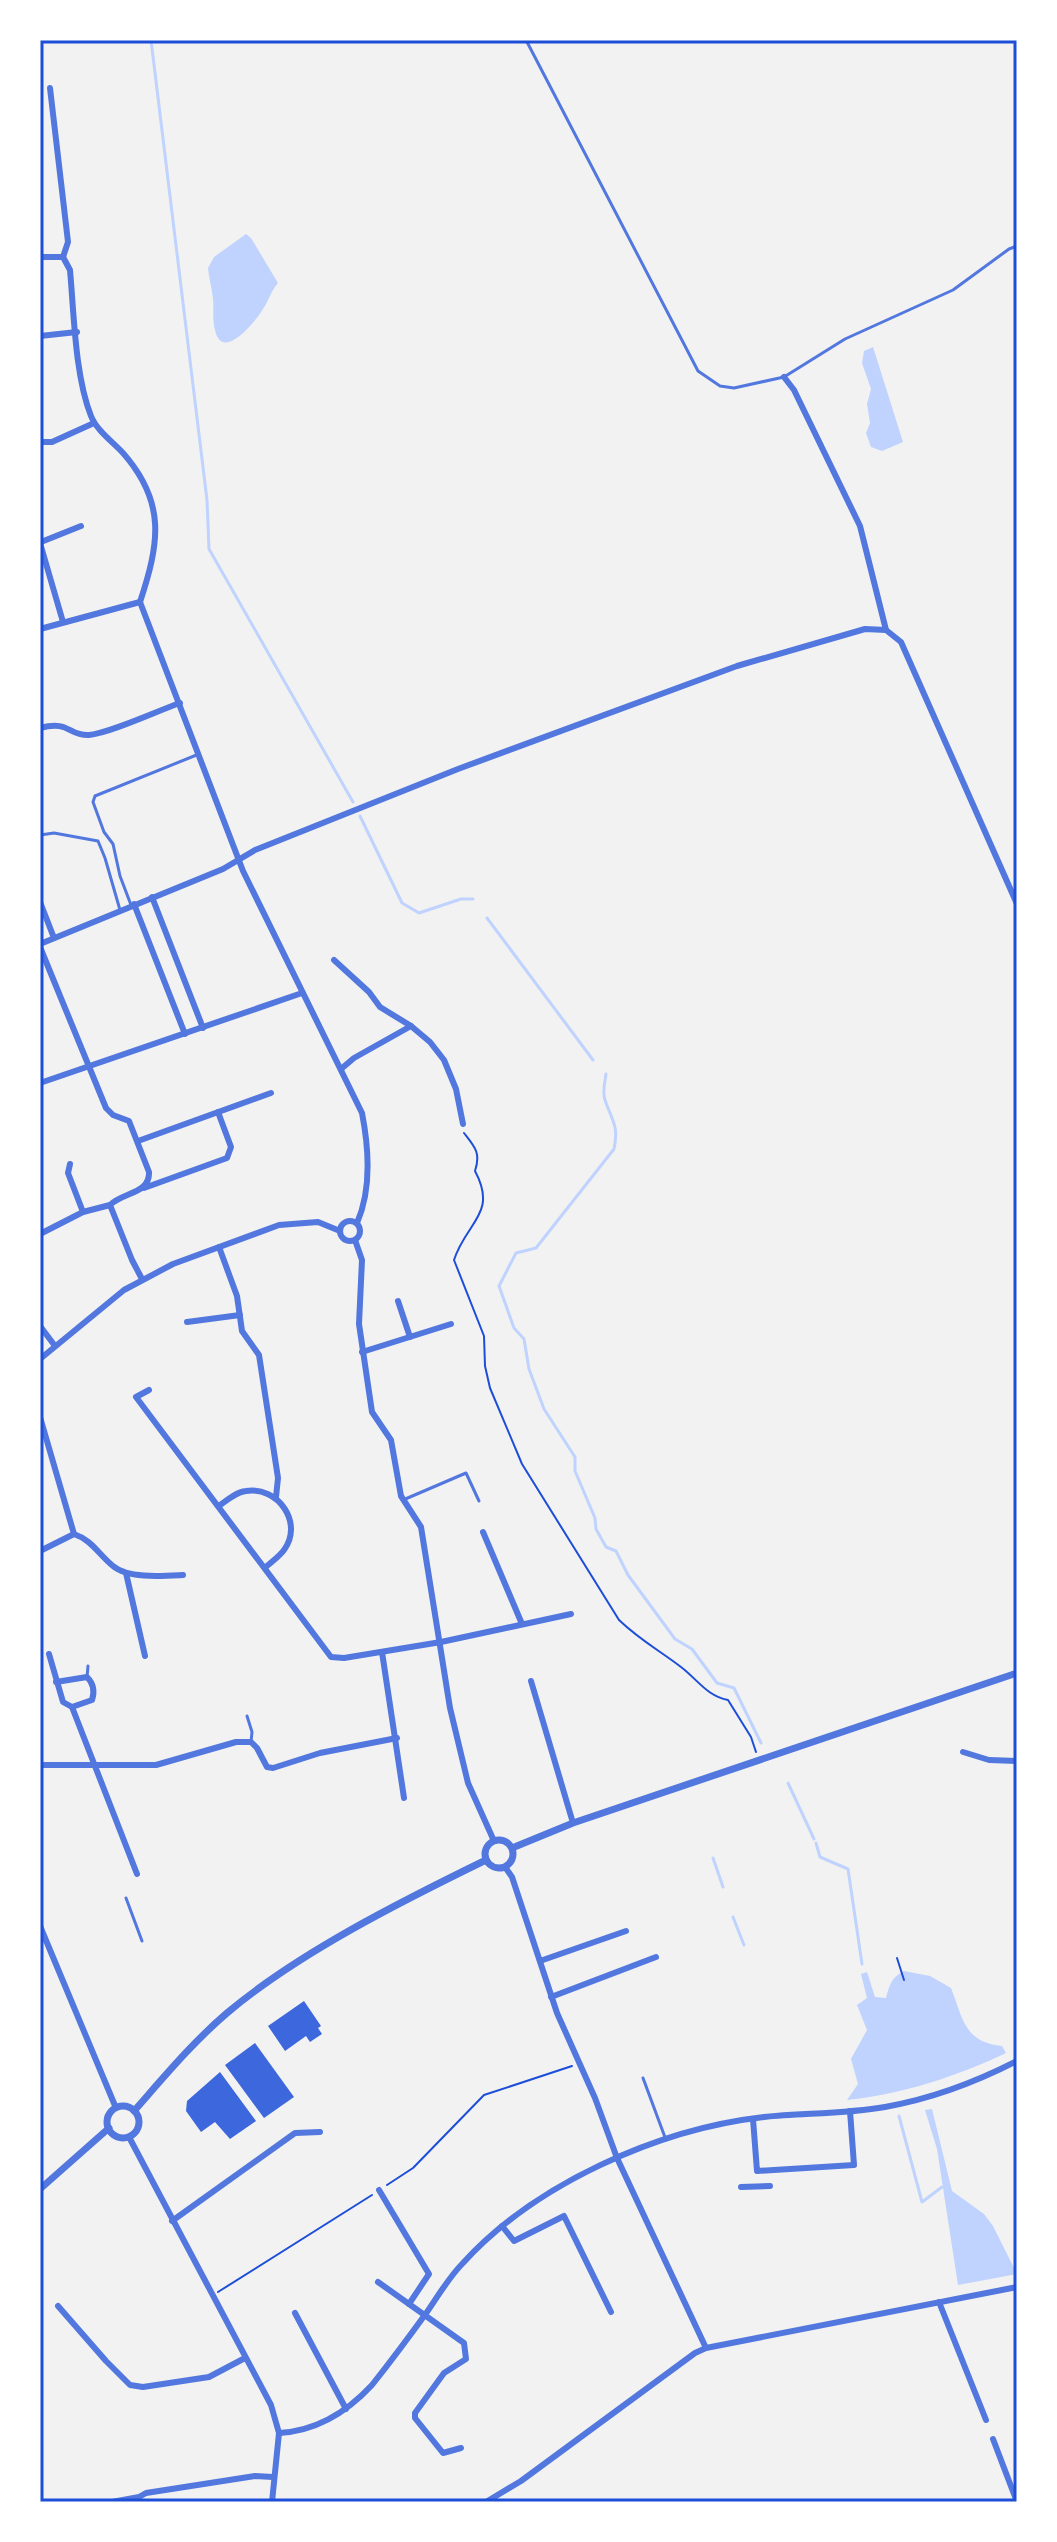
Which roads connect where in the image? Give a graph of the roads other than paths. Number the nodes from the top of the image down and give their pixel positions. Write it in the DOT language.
graph roads {
  1 [pos="526,40"];
  2 [pos="50,88"];
  3 [pos="1017,246"];
  4 [pos="40,257"];
  5 [pos="63,257"];
  6 [pos="77,332"];
  7 [pos="40,336"];
  8 [pos="784,377"];
  9 [pos="94,423"];
  10 [pos="40,442"];
  11 [pos="81,526"];
  12 [pos="40,542"];
  13 [pos="140,602"];
  14 [pos="63,622"];
  15 [pos="40,629"];
  16 [pos="886,630"];
  17 [pos="180,703"];
  18 [pos="40,728"];
  19 [pos="199,754"];
  20 [pos="40,835"];
  21 [pos="238,859"];
  22 [pos="152,897"];
  23 [pos="40,902"];
  24 [pos="1017,904"];
  25 [pos="132,905"];
  26 [pos="120,910"];
  27 [pos="54,938"];
  28 [pos="40,946"];
  29 [pos="334,960"];
  30 [pos="302,993"];
  31 [pos="411,1026"];
  32 [pos="203,1028"];
  33 [pos="185,1034"];
  34 [pos="90,1067"];
  35 [pos="341,1069"];
  36 [pos="40,1083"];
  37 [pos="271,1093"];
  38 [pos="218,1112"];
  39 [pos="463,1124"];
  40 [pos="138,1141"];
  41 [pos="70,1164"];
  42 [pos="144,1188"];
  43 [pos="110,1205"];
  44 [pos="83,1212"];
  45 [pos="357,1223"];
  46 [pos="340,1231"];
  47 [pos="40,1234"];
  48 [pos="355,1240"];
  49 [pos="219,1247"];
  50 [pos="142,1279"];
  51 [pos="398,1301"];
  52 [pos="240,1315"];
  53 [pos="187,1322"];
  54 [pos="451,1324"];
  55 [pos="40,1326"];
  56 [pos="410,1337"];
  57 [pos="55,1346"];
  58 [pos="362,1352"];
  59 [pos="40,1359"];
  60 [pos="149,1390"];
  61 [pos="40,1417"];
  62 [pos="276,1497"];
  63 [pos="403,1500"];
  64 [pos="479,1501"];
  65 [pos="219,1506"];
  66 [pos="483,1532"];
  67 [pos="74,1534"];
  68 [pos="40,1551"];
  69 [pos="265,1568"];
  70 [pos="126,1573"];
  71 [pos="183,1575"];
  72 [pos="571,1614"];
  73 [pos="522,1624"];
  74 [pos="441,1642"];
  75 [pos="382,1652"];
  76 [pos="49,1654"];
  77 [pos="145,1656"];
  78 [pos="88,1666"];
  79 [pos="1017,1673"];
  80 [pos="87,1677"];
  81 [pos="531,1681"];
  82 [pos="56,1682"];
  83 [pos="72,1707"];
  84 [pos="247,1716"];
  85 [pos="397,1738"];
  86 [pos="251,1742"];
  87 [pos="963,1752"];
  88 [pos="1017,1761"];
  89 [pos="40,1765"];
  90 [pos="96,1766"];
  91 [pos="404,1798"];
  92 [pos="573,1823"];
  93 [pos="494,1841"];
  94 [pos="512,1848"];
  95 [pos="486,1860"];
  96 [pos="505,1867"];
  97 [pos="137,1874"];
  98 [pos="126,1898"];
  99 [pos="40,1927"];
  100 [pos="626,1931"];
  101 [pos="142,1941"];
  102 [pos="656,1957"];
  103 [pos="540,1961"];
  104 [pos="551,1997"];
  105 [pos="1017,2061"];
  106 [pos="643,2078"];
  107 [pos="116,2108"];
  108 [pos="134,2111"];
  109 [pos="850,2111"];
  110 [pos="753,2119"];
  111 [pos="109,2128"];
  112 [pos="320,2132"];
  113 [pos="129,2137"];
  114 [pos="666,2140"];
  115 [pos="617,2158"];
  116 [pos="757,2171"];
  117 [pos="770,2186"];
  118 [pos="741,2187"];
  119 [pos="757,2187"];
  120 [pos="40,2189"];
  121 [pos="379,2190"];
  122 [pos="172,2221"];
  123 [pos="502,2226"];
  124 [pos="378,2282"];
  125 [pos="1017,2287"];
  126 [pos="939,2302"];
  127 [pos="409,2304"];
  128 [pos="58,2306"];
  129 [pos="611,2312"];
  130 [pos="295,2313"];
  131 [pos="424,2315"];
  132 [pos="706,2348"];
  133 [pos="245,2358"];
  134 [pos="346,2409"];
  135 [pos="986,2420"];
  136 [pos="279,2433"];
  137 [pos="993,2439"];
  138 [pos="461,2448"];
  139 [pos="273,2477"];
  140 [pos="112,2502"];
  141 [pos="272,2502"];
  142 [pos="486,2502"];
  143 [pos="1017,2502"];
  1 -- 8 [label="lane"];
  2 -- 5 [label="street"];
  3 -- 8 [label="lane"];
  4 -- 5 [label="street"];
  5 -- 6 [label="street"];
  6 -- 7 [label="street"];
  6 -- 9 [label="street"];
  8 -- 16 [label="street"];
  9 -- 10 [label="street"];
  9 -- 13 [label="street"];
  11 -- 12 [label="street"];
  12 -- 14 [label="street"];
  13 -- 14 [label="street"];
  13 -- 17 [label="street"];
  14 -- 15 [label="street"];
  16 -- 21 [label="street"];
  16 -- 24 [label="street"];
  17 -- 18 [label="street"];
  17 -- 19 [label="street"];
  19 -- 21 [label="street"];
  19 -- 25 [label="lane"];
  20 -- 26 [label="lane"];
  21 -- 22 [label="street"];
  21 -- 30 [label="street"];
  22 -- 25 [label="street"];
  22 -- 32 [label="street"];
  23 -- 27 [label="street"];
  25 -- 26 [label="street"];
  25 -- 33 [label="street"];
  26 -- 27 [label="street"];
  27 -- 28 [label="street"];
  28 -- 34 [label="street"];
  29 -- 31 [label="street"];
  30 -- 32 [label="street"];
  30 -- 35 [label="street"];
  31 -- 35 [label="street"];
  31 -- 39 [label="street"];
  32 -- 33 [label="street"];
  33 -- 34 [label="street"];
  34 -- 36 [label="street"];
  34 -- 40 [label="street"];
  35 -- 45 [label="street"];
  37 -- 38 [label="street"];
  38 -- 40 [label="street"];
  38 -- 42 [label="street"];
  40 -- 42 [label="street"];
  41 -- 44 [label="street"];
  42 -- 43 [label="street"];
  43 -- 44 [label="street"];
  43 -- 50 [label="street"];
  44 -- 47 [label="street"];
  45 -- 46 [label="street"];
  45 -- 48 [label="street"];
  46 -- 48 [label="street"];
  46 -- 49 [label="street"];
  48 -- 58 [label="street"];
  49 -- 50 [label="street"];
  49 -- 52 [label="street"];
  50 -- 57 [label="street"];
  51 -- 56 [label="street"];
  52 -- 53 [label="street"];
  52 -- 62 [label="street"];
  54 -- 56 [label="street"];
  55 -- 57 [label="street"];
  56 -- 58 [label="street"];
  57 -- 59 [label="street"];
  58 -- 63 [label="street"];
  60 -- 65 [label="street"];
  61 -- 67 [label="street"];
  62 -- 65 [label="street"];
  62 -- 69 [label="street"];
  63 -- 64 [label="lane"];
  63 -- 74 [label="street"];
  65 -- 69 [label="street"];
  66 -- 73 [label="street"];
  67 -- 68 [label="street"];
  67 -- 70 [label="street"];
  69 -- 75 [label="street"];
  70 -- 71 [label="street"];
  70 -- 77 [label="street"];
  72 -- 73 [label="street"];
  73 -- 74 [label="street"];
  74 -- 75 [label="street"];
  74 -- 93 [label="street"];
  75 -- 85 [label="street"];
  76 -- 82 [label="street"];
  78 -- 80 [label="lane"];
  79 -- 92 [label="street"];
  80 -- 82 [label="street"];
  80 -- 83 [label="street"];
  81 -- 92 [label="street"];
  82 -- 83 [label="street"];
  83 -- 90 [label="street"];
  84 -- 86 [label="lane"];
  85 -- 86 [label="street"];
  85 -- 91 [label="street"];
  86 -- 90 [label="street"];
  87 -- 88 [label="street"];
  89 -- 90 [label="street"];
  90 -- 97 [label="street"];
  92 -- 94 [label="street"];
  93 -- 94 [label="street"];
  93 -- 95 [label="street"];
  94 -- 96 [label="street"];
  95 -- 96 [label="street"];
  95 -- 108 [label="street"];
  96 -- 103 [label="street"];
  98 -- 101 [label="lane"];
  99 -- 107 [label="street"];
  100 -- 103 [label="street"];
  102 -- 104 [label="street"];
  103 -- 104 [label="street"];
  104 -- 115 [label="street"];
  105 -- 109 [label="street"];
  106 -- 114 [label="lane"];
  107 -- 108 [label="street"];
  107 -- 111 [label="street"];
  108 -- 113 [label="street"];
  109 -- 110 [label="street"];
  109 -- 116 [label="street"];
  110 -- 114 [label="street"];
  110 -- 116 [label="street"];
  111 -- 113 [label="street"];
  111 -- 120 [label="street"];
  112 -- 122 [label="street"];
  113 -- 122 [label="street"];
  114 -- 115 [label="street"];
  115 -- 123 [label="street"];
  115 -- 132 [label="street"];
  116 -- 119 [label="street"];
  117 -- 119 [label="street"];
  118 -- 119 [label="street"];
  121 -- 127 [label="street"];
  122 -- 133 [label="street"];
  123 -- 129 [label="street"];
  123 -- 131 [label="street"];
  124 -- 127 [label="street"];
  125 -- 126 [label="street"];
  126 -- 132 [label="street"];
  126 -- 135 [label="street"];
  127 -- 131 [label="street"];
  128 -- 133 [label="street"];
  130 -- 134 [label="street"];
  131 -- 134 [label="street"];
  131 -- 138 [label="street"];
  132 -- 142 [label="street"];
  133 -- 136 [label="street"];
  134 -- 136 [label="street"];
  136 -- 139 [label="street"];
  137 -- 143 [label="street"];
  139 -- 140 [label="street"];
  139 -- 141 [label="street"];
}
